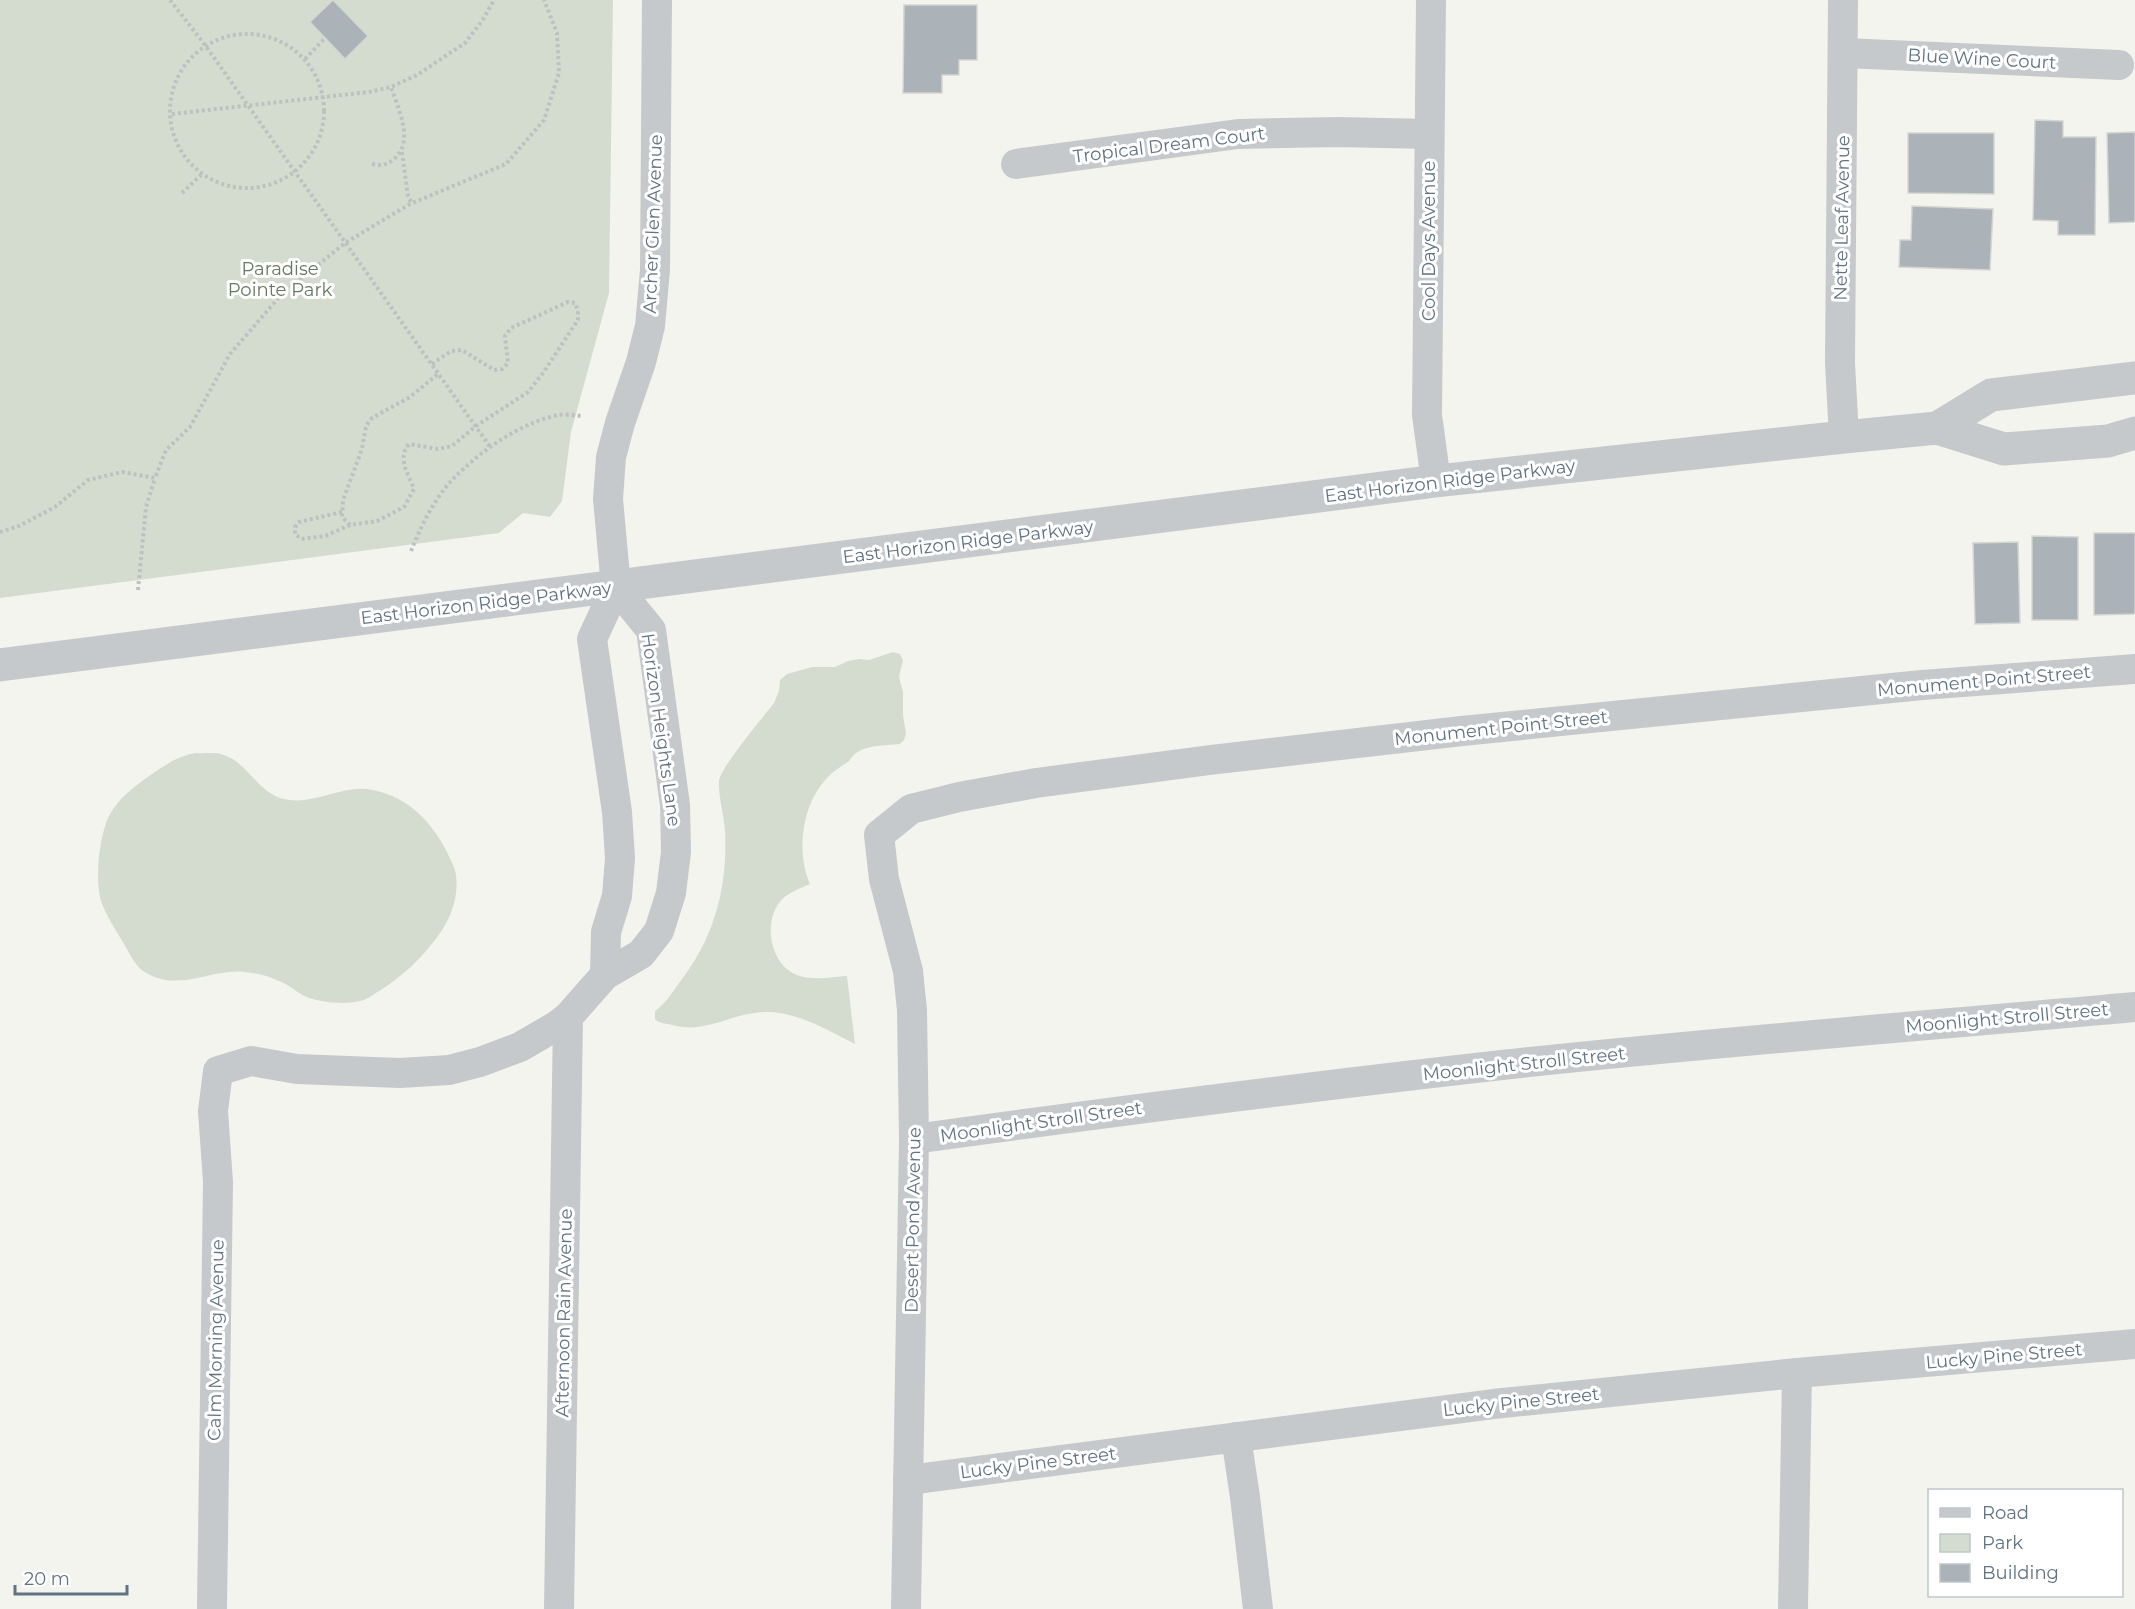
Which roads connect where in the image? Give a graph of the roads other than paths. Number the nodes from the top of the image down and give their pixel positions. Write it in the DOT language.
graph roads {
  1 [pos="657,0"];
  2 [pos="1431,0"];
  3 [pos="1843,0"];
  4 [pos="1844,53"];
  5 [pos="2119,65"];
  6 [pos="1429,134"];
  7 [pos="1016,164"];
  8 [pos="2135,378"];
  9 [pos="1937,428"];
  10 [pos="2135,433"];
  11 [pos="1844,437"];
  12 [pos="1436,481"];
  13 [pos="616,587"];
  14 [pos="0,665"];
  15 [pos="2135,670"];
  16 [pos="879,835"];
  17 [pos="605,975"];
  18 [pos="2135,1007"];
  19 [pos="568,1017"];
  20 [pos="218,1071"];
  21 [pos="914,1139"];
  22 [pos="2135,1344"];
  23 [pos="1797,1373"];
  24 [pos="1236,1437"];
  25 [pos="908,1480"];
  26 [pos="212,1609"];
  27 [pos="559,1609"];
  28 [pos="906,1609"];
  29 [pos="1258,1609"];
  30 [pos="1793,1609"];
  1 -- 13 [label="street, Archer Glen Avenue"];
  2 -- 6 [label="street, Cool Days Avenue"];
  3 -- 4 [label="street, Nette Leaf Avenue"];
  4 -- 5 [label="street, Blue Wine Court"];
  4 -- 11 [label="street, Nette Leaf Avenue"];
  6 -- 7 [label="street, Tropical Dream Court"];
  6 -- 12 [label="street, Cool Days Avenue"];
  8 -- 9 [label="street, East Horizon Ridge Parkway"];
  9 -- 10 [label="street, East Horizon Ridge Parkway"];
  9 -- 11 [label="street, East Horizon Ridge Parkway"];
  11 -- 12 [label="street, East Horizon Ridge Parkway"];
  12 -- 13 [label="street, East Horizon Ridge Parkway"];
  13 -- 14 [label="street, East Horizon Ridge Parkway"];
  13 -- 17 [label="street"];
  13 -- 17 [label="street, Horizon Heights Lane"];
  15 -- 16 [label="street, Monument Point Street"];
  16 -- 21 [label="street, Desert Pond Avenue"];
  17 -- 19 [label="street, Horizon Heights Lane"];
  18 -- 21 [label="street, Moonlight Stroll Street"];
  19 -- 20 [label="street, Horizon Heights Lane"];
  19 -- 27 [label="street, Afternoon Rain Avenue"];
  20 -- 26 [label="street, Calm Morning Avenue"];
  21 -- 25 [label="street, Desert Pond Avenue"];
  22 -- 23 [label="street, Lucky Pine Street"];
  23 -- 24 [label="street, Lucky Pine Street"];
  23 -- 30 [label="street"];
  24 -- 25 [label="street, Lucky Pine Street"];
  24 -- 29 [label="street"];
  25 -- 28 [label="street, Desert Pond Avenue"];
}
